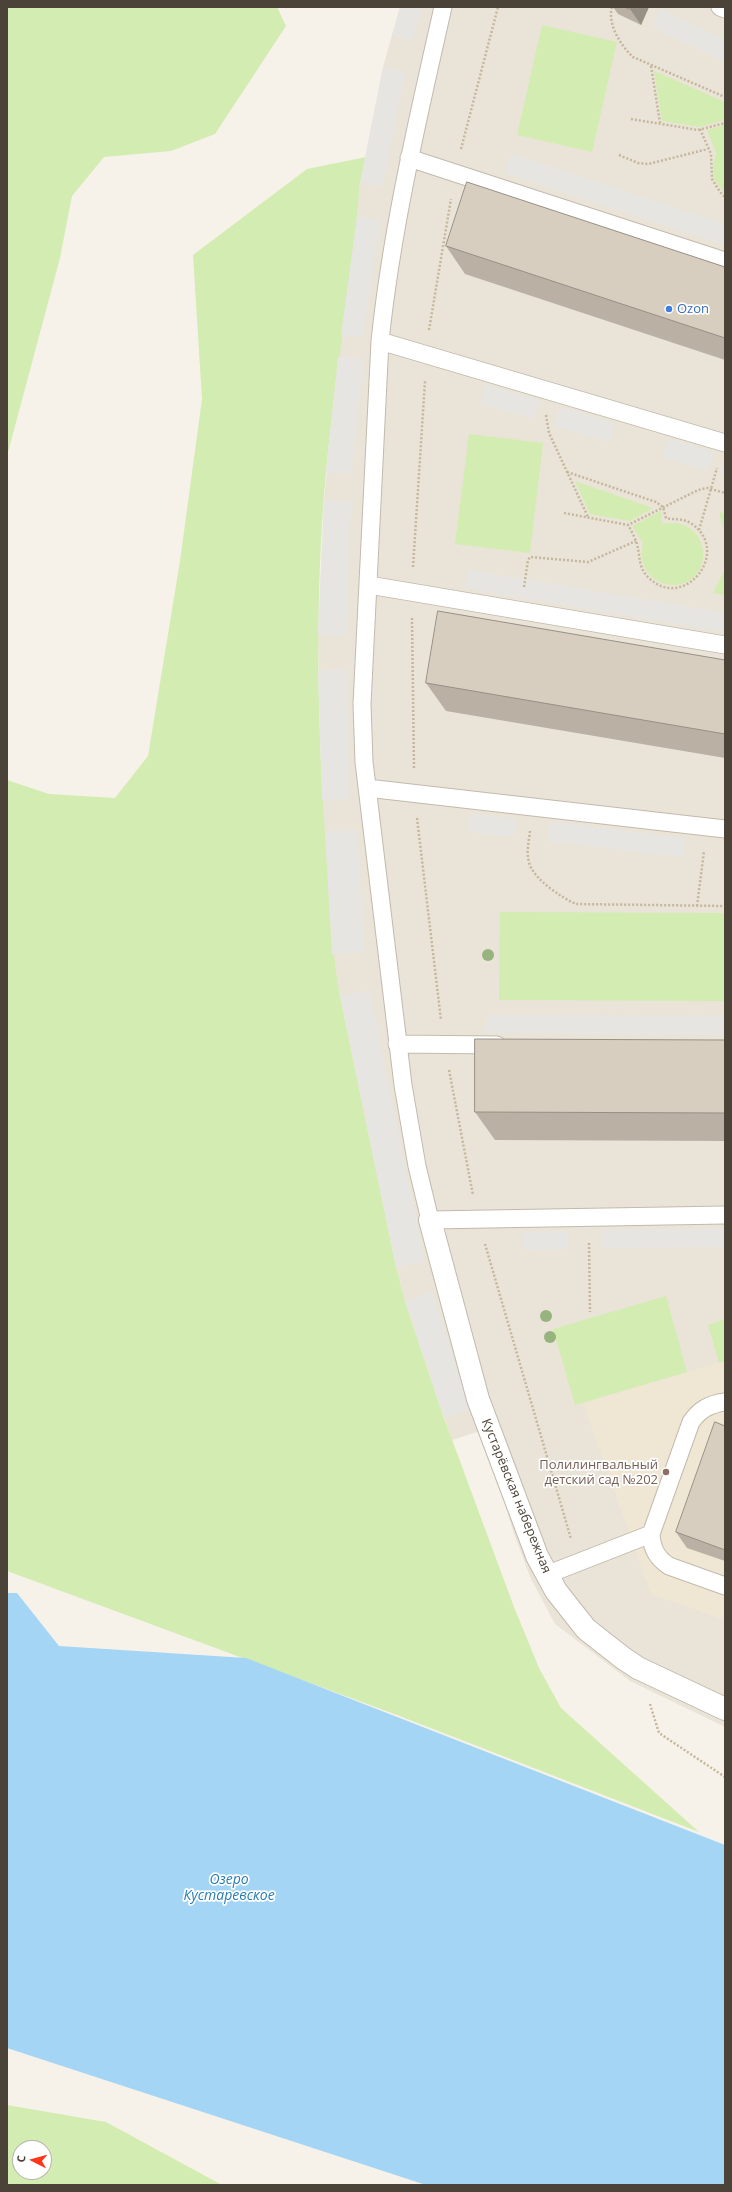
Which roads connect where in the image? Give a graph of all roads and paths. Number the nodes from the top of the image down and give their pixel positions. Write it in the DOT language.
graph roads {
  1 [pos="443,7"];
  2 [pos="612,7"];
  3 [pos="720,7"];
  4 [pos="725,9"];
  5 [pos="651,66"];
  6 [pos="725,97"];
  7 [pos="631,118"];
  8 [pos="660,123"];
  9 [pos="725,123"];
  10 [pos="700,130"];
  11 [pos="708,149"];
  12 [pos="619,155"];
  13 [pos="409,158"];
  14 [pos="725,196"];
  15 [pos="725,261"];
  16 [pos="380,341"];
  17 [pos="552,392"];
  18 [pos="725,443"];
  19 [pos="567,472"];
  20 [pos="711,489"];
  21 [pos="725,493"];
  22 [pos="664,507"];
  23 [pos="564,513"];
  24 [pos="588,518"];
  25 [pos="628,525"];
  26 [pos="699,530"];
  27 [pos="636,541"];
  28 [pos="369,585"];
  29 [pos="522,611"];
  30 [pos="725,645"];
  31 [pos="367,788"];
  32 [pos="533,807"];
  33 [pos="706,827"];
  34 [pos="725,829"];
  35 [pos="697,906"];
  36 [pos="725,906"];
  37 [pos="397,1044"];
  38 [pos="514,1045"];
  39 [pos="725,1215"];
  40 [pos="588,1218"];
  41 [pos="430,1220"];
  42 [pos="590,1312"];
  43 [pos="725,1402"];
  44 [pos="651,1534"];
  45 [pos="546,1575"];
  46 [pos="725,1586"];
  47 [pos="638,1668"];
  48 [pos="725,1710"];
  49 [pos="725,1777"];
  1 -- 13 [label="lane"];
  2 -- 5 [label="path"];
  3 -- 4 [label="lane"];
  5 -- 6 [label="path"];
  5 -- 8 [label="path"];
  7 -- 8 [label="path"];
  8 -- 10 [label="path"];
  9 -- 10 [label="path"];
  10 -- 11 [label="path"];
  11 -- 12 [label="path"];
  11 -- 14 [label="path"];
  13 -- 15 [label="lane"];
  13 -- 16 [label="lane"];
  16 -- 17 [label="lane"];
  16 -- 28 [label="lane"];
  17 -- 18 [label="lane"];
  17 -- 19 [label="path"];
  18 -- 20 [label="path"];
  19 -- 22 [label="path"];
  19 -- 24 [label="path"];
  20 -- 21 [label="path"];
  20 -- 22 [label="path"];
  20 -- 26 [label="path"];
  22 -- 25 [label="path"];
  22 -- 26 [label="path"];
  23 -- 24 [label="path"];
  24 -- 25 [label="path"];
  25 -- 27 [label="path"];
  26 -- 27 [label="path"];
  27 -- 29 [label="path"];
  28 -- 29 [label="lane"];
  28 -- 31 [label="lane"];
  29 -- 30 [label="lane"];
  31 -- 32 [label="lane"];
  31 -- 37 [label="lane"];
  32 -- 33 [label="lane"];
  32 -- 35 [label="path"];
  33 -- 34 [label="lane"];
  33 -- 35 [label="path"];
  35 -- 36 [label="path"];
  37 -- 38 [label="lane"];
  37 -- 41 [label="lane"];
  39 -- 40 [label="lane"];
  40 -- 41 [label="lane"];
  40 -- 42 [label="path"];
  41 -- 45 [label="street, Кустарёвская набережная"];
  43 -- 44 [label="lane"];
  44 -- 45 [label="lane"];
  44 -- 46 [label="lane"];
  45 -- 47 [label="street, Кустарёвская набережная"];
  47 -- 48 [label="street, Кустарёвская набережная"];
  47 -- 49 [label="path"];
}
